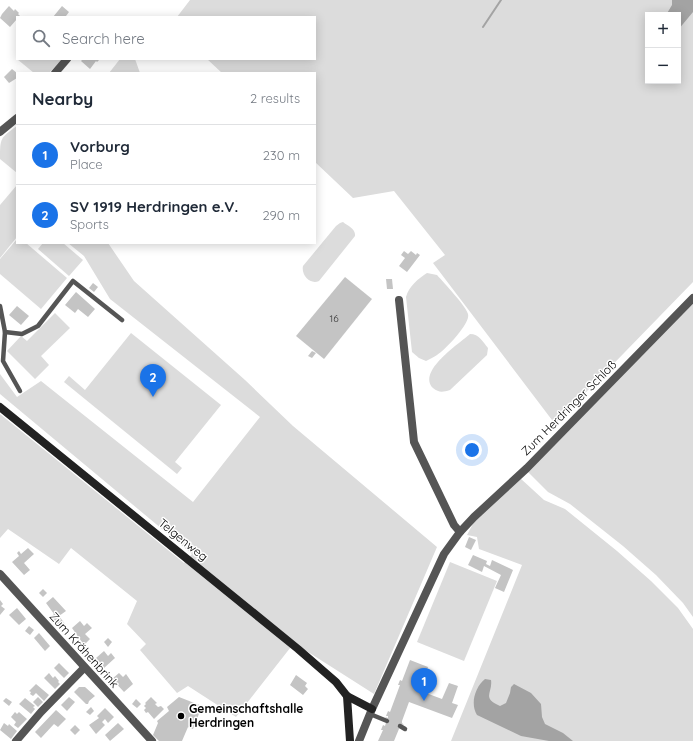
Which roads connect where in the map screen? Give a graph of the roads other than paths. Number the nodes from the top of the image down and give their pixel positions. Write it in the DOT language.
graph roads {
  1 [pos="65,60"];
  2 [pos="56,72"];
  3 [pos="16,119"];
  4 [pos="0,132"];
  5 [pos="693,298"];
  6 [pos="400,300"];
  7 [pos="0,306"];
  8 [pos="122,320"];
  9 [pos="5,332"];
  10 [pos="20,391"];
  11 [pos="0,407"];
  12 [pos="460,532"];
  13 [pos="2,579"];
  14 [pos="84,668"];
  15 [pos="347,696"];
  16 [pos="371,712"];
  17 [pos="387,721"];
  18 [pos="400,726"];
  19 [pos="405,728"];
  20 [pos="16,741"];
  21 [pos="152,741"];
  22 [pos="350,741"];
  23 [pos="359,741"];
  1 -- 2 [label="street"];
  3 -- 4 [label="street"];
  5 -- 12 [label="street, Zum Herdringer Schloß"];
  6 -- 12 [label="street"];
  7 -- 9 [label="lane"];
  8 -- 9 [label="lane"];
  9 -- 10 [label="lane"];
  11 -- 15 [label="main road, Telgenweg"];
  12 -- 16 [label="street, Zum Herdringer Schloß"];
  13 -- 14 [label="street, Zum Krähenbrink"];
  14 -- 20 [label="street"];
  14 -- 21 [label="street, Zum Krähenbrink"];
  15 -- 16 [label="main road, Telgenweg"];
  15 -- 22 [label="main road"];
  16 -- 17 [label="lane"];
  16 -- 23 [label="street, Zum Herdringer Schloß"];
  18 -- 19 [label="lane"];
}
